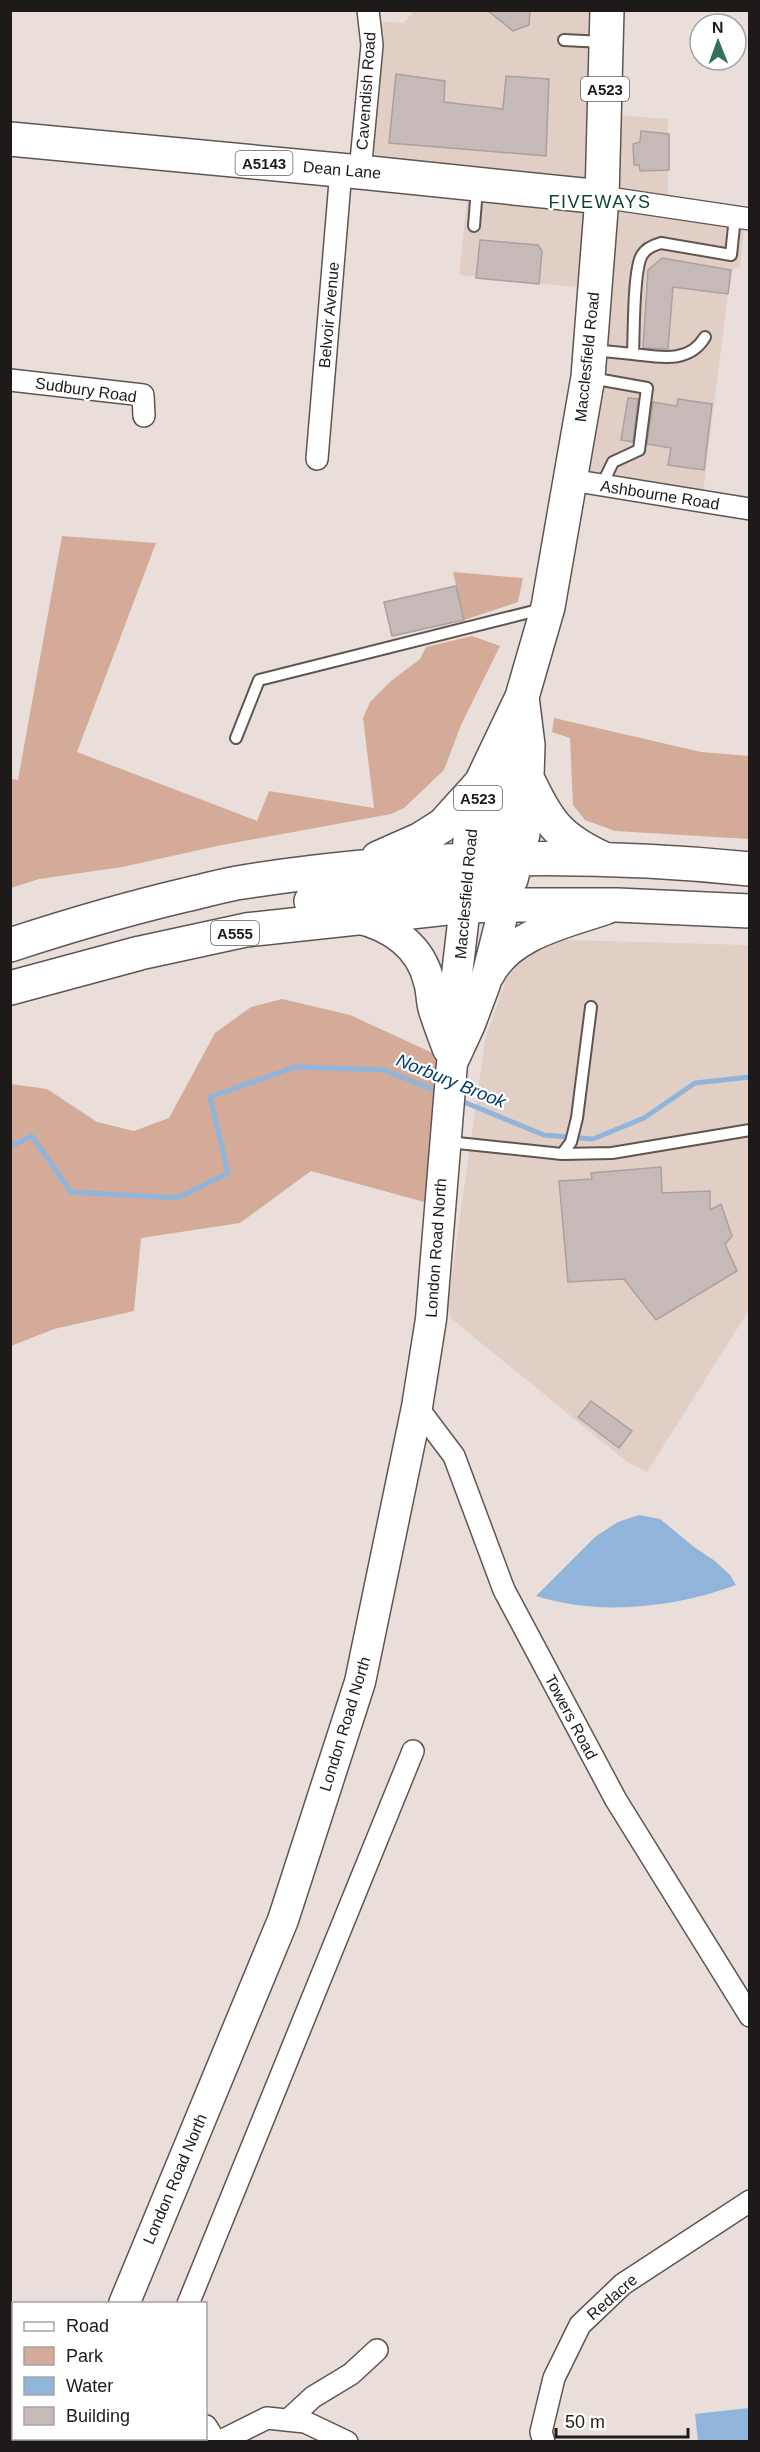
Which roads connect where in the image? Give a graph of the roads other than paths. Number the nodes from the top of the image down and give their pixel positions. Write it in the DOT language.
graph roads {
  1 [pos="368,10"];
  2 [pos="607,26"];
  3 [pos="564,40"];
  4 [pos="10,140"];
  5 [pos="351,171"];
  6 [pos="478,184"];
  7 [pos="602,197"];
  8 [pos="742,218"];
  9 [pos="474,226"];
  10 [pos="705,337"];
  11 [pos="633,354"];
  12 [pos="589,364"];
  13 [pos="10,380"];
  14 [pos="144,416"];
  15 [pos="316,459"];
  16 [pos="587,483"];
  17 [pos="750,509"];
  18 [pos="548,607"];
  19 [pos="523,707"];
  20 [pos="236,738"];
  21 [pos="527,776"];
  22 [pos="481,783"];
  23 [pos="603,858"];
  24 [pos="354,868"];
  25 [pos="750,869"];
  26 [pos="488,882"];
  27 [pos="750,891"];
  28 [pos="617,905"];
  29 [pos="750,911"];
  30 [pos="357,918"];
  31 [pos="79,924"];
  32 [pos="10,945"];
  33 [pos="485,984"];
  34 [pos="10,988"];
  35 [pos="591,1007"];
  36 [pos="450,1063"];
  37 [pos="750,1130"];
  38 [pos="445,1131"];
  39 [pos="562,1154"];
  40 [pos="417,1407"];
  41 [pos="413,1751"];
  42 [pos="750,2016"];
  43 [pos="750,2201"];
  44 [pos="125,2302"];
  45 [pos="189,2302"];
  46 [pos="377,2350"];
  47 [pos="288,2420"];
  48 [pos="207,2427"];
  49 [pos="218,2442"];
  50 [pos="347,2442"];
  51 [pos="544,2442"];
  1 -- 5 [label="street, Cavendish Road"];
  2 -- 3 [label="lane"];
  2 -- 7 [label="main road, Macclesfield Road / A523"];
  4 -- 5 [label="main road, Dean Lane / A5143"];
  5 -- 6 [label="main road, Dean Lane / A5143"];
  5 -- 15 [label="street, Belvoir Avenue"];
  6 -- 7 [label="main road, Dean Lane / A5143"];
  6 -- 9 [label="lane"];
  7 -- 8 [label="street"];
  7 -- 12 [label="main road, Macclesfield Road / A523"];
  8 -- 11 [label="lane"];
  10 -- 11 [label="lane"];
  11 -- 12 [label="lane"];
  12 -- 16 [label="main road, Macclesfield Road / A523"];
  12 -- 16 [label="lane"];
  13 -- 14 [label="street, Sudbury Road"];
  16 -- 17 [label="street, Ashbourne Road"];
  16 -- 18 [label="main road, Macclesfield Road / A523"];
  18 -- 19 [label="main road, Macclesfield Road / A523"];
  18 -- 20 [label="lane"];
  19 -- 21 [label="main road, Macclesfield Road / A523"];
  19 -- 22 [label="main road, Macclesfield Road / A523"];
  19 -- 26 [label="main road"];
  21 -- 23 [label="main road"];
  21 -- 26 [label="main road, Macclesfield Road / A523"];
  22 -- 24 [label="main road"];
  22 -- 26 [label="main road, Macclesfield Road / A523"];
  23 -- 25 [label="main road, A555"];
  23 -- 26 [label="main road, A555"];
  24 -- 26 [label="main road, A555"];
  24 -- 31 [label="main road, A555"];
  26 -- 27 [label="main road"];
  26 -- 28 [label="main road, A555"];
  26 -- 30 [label="main road, A555"];
  26 -- 31 [label="main road"];
  26 -- 33 [label="main road, Macclesfield Road"];
  26 -- 36 [label="main road, Macclesfield Road"];
  28 -- 29 [label="main road, A555"];
  28 -- 33 [label="main road"];
  30 -- 34 [label="main road, A555"];
  30 -- 36 [label="main road"];
  31 -- 32 [label="main road, A555"];
  33 -- 36 [label="main road, Macclesfield Road"];
  35 -- 39 [label="lane"];
  36 -- 38 [label="main road, London Road North"];
  37 -- 39 [label="lane"];
  38 -- 39 [label="lane"];
  38 -- 40 [label="main road, London Road North"];
  40 -- 42 [label="street, Towers Road"];
  40 -- 44 [label="main road, London Road North"];
  41 -- 45 [label="street"];
  43 -- 51 [label="street, Redacre"];
  46 -- 47 [label="street"];
  47 -- 49 [label="street"];
  47 -- 50 [label="street"];
  48 -- 49 [label="street"];
}
